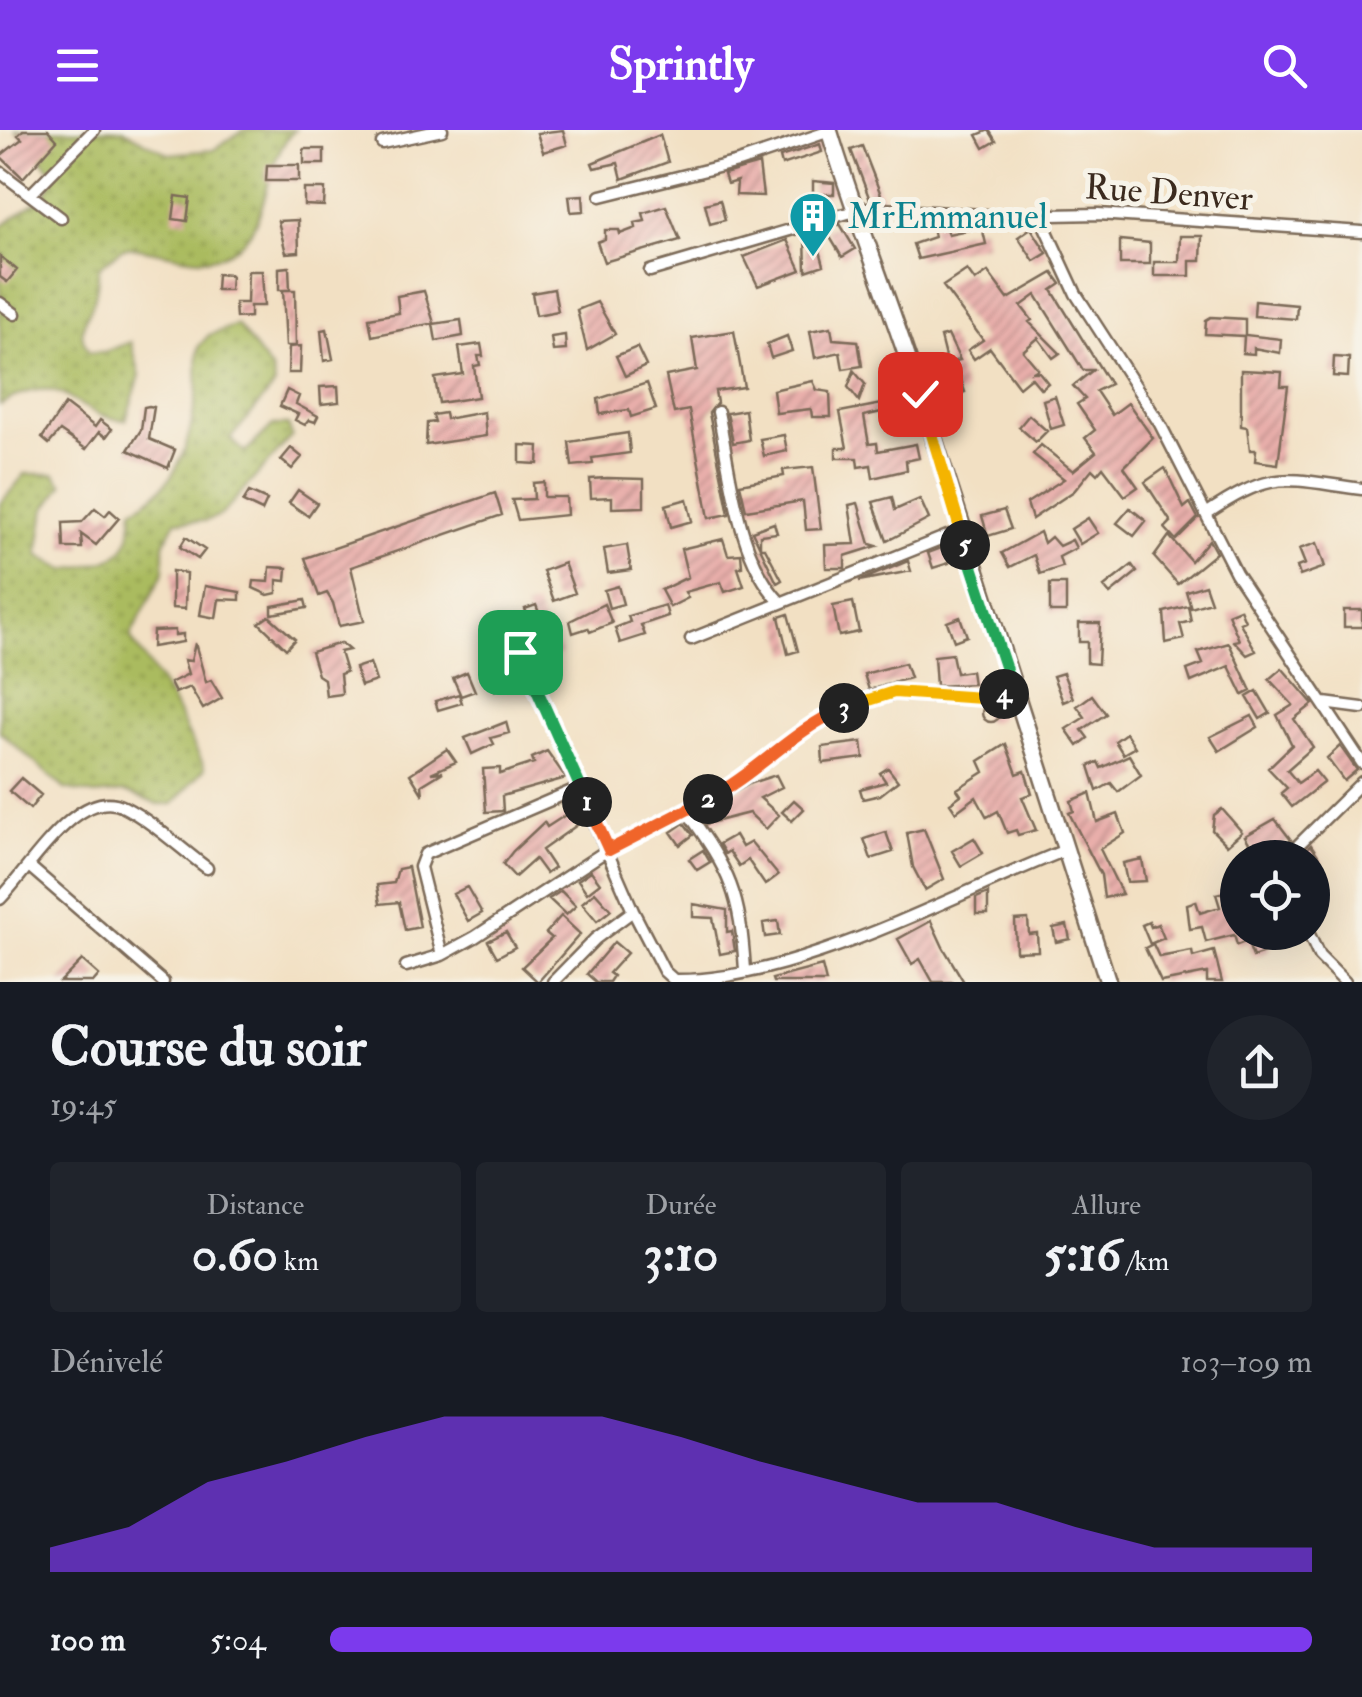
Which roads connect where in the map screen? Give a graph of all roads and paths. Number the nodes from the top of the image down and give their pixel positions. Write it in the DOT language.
graph roads {
  1 [pos="94,130"];
  2 [pos="442,130"];
  3 [pos="829,130"];
  4 [pos="382,144"];
  5 [pos="0,172"];
  6 [pos="32,193"];
  7 [pos="601,196"];
  8 [pos="852,209"];
  9 [pos="1040,216"];
  10 [pos="60,218"];
  11 [pos="1362,232"];
  12 [pos="650,270"];
  13 [pos="0,303"];
  14 [pos="15,314"];
  15 [pos="718,412"];
  16 [pos="1362,489"];
  17 [pos="1206,514"];
  18 [pos="960,531"];
  19 [pos="780,602"];
  20 [pos="691,640"];
  21 [pos="520,652"];
  22 [pos="1013,691"];
  23 [pos="1324,704"];
  24 [pos="1362,708"];
  25 [pos="1362,763"];
  26 [pos="1362,782"];
  27 [pos="581,787"];
  28 [pos="686,810"];
  29 [pos="1303,840"];
  30 [pos="609,850"];
  31 [pos="1066,850"];
  32 [pos="30,867"];
  33 [pos="206,868"];
  34 [pos="0,899"];
  35 [pos="633,911"];
  36 [pos="1316,950"];
  37 [pos="442,955"];
  38 [pos="406,966"];
  39 [pos="745,970"];
  40 [pos="164,982"];
  41 [pos="553,982"];
  42 [pos="1108,982"];
  43 [pos="1345,982"];
  1 -- 6 [label="street"];
  2 -- 4 [label="street"];
  3 -- 7 [label="street"];
  3 -- 8 [label="main road"];
  5 -- 6 [label="street"];
  6 -- 10 [label="street"];
  8 -- 9 [label="street, Rue Denver"];
  8 -- 12 [label="street, Rue Denver"];
  8 -- 18 [label="main road"];
  9 -- 11 [label="street, Rue Denver"];
  9 -- 17 [label="street"];
  13 -- 14 [label="street"];
  15 -- 19 [label="street"];
  16 -- 17 [label="street"];
  17 -- 23 [label="street"];
  18 -- 19 [label="street"];
  18 -- 22 [label="main road"];
  19 -- 20 [label="street"];
  21 -- 27 [label="street"];
  22 -- 28 [label="street"];
  22 -- 31 [label="main road"];
  23 -- 24 [label="street"];
  23 -- 25 [label="street"];
  26 -- 29 [label="street"];
  27 -- 30 [label="street"];
  27 -- 37 [label="street"];
  28 -- 30 [label="street"];
  28 -- 39 [label="street"];
  30 -- 35 [label="street"];
  30 -- 37 [label="street"];
  31 -- 39 [label="street"];
  31 -- 42 [label="main road"];
  32 -- 33 [label="street"];
  32 -- 34 [label="street"];
  32 -- 40 [label="street"];
  35 -- 39 [label="street"];
  35 -- 41 [label="street"];
  36 -- 43 [label="street"];
  37 -- 38 [label="street"];
}
